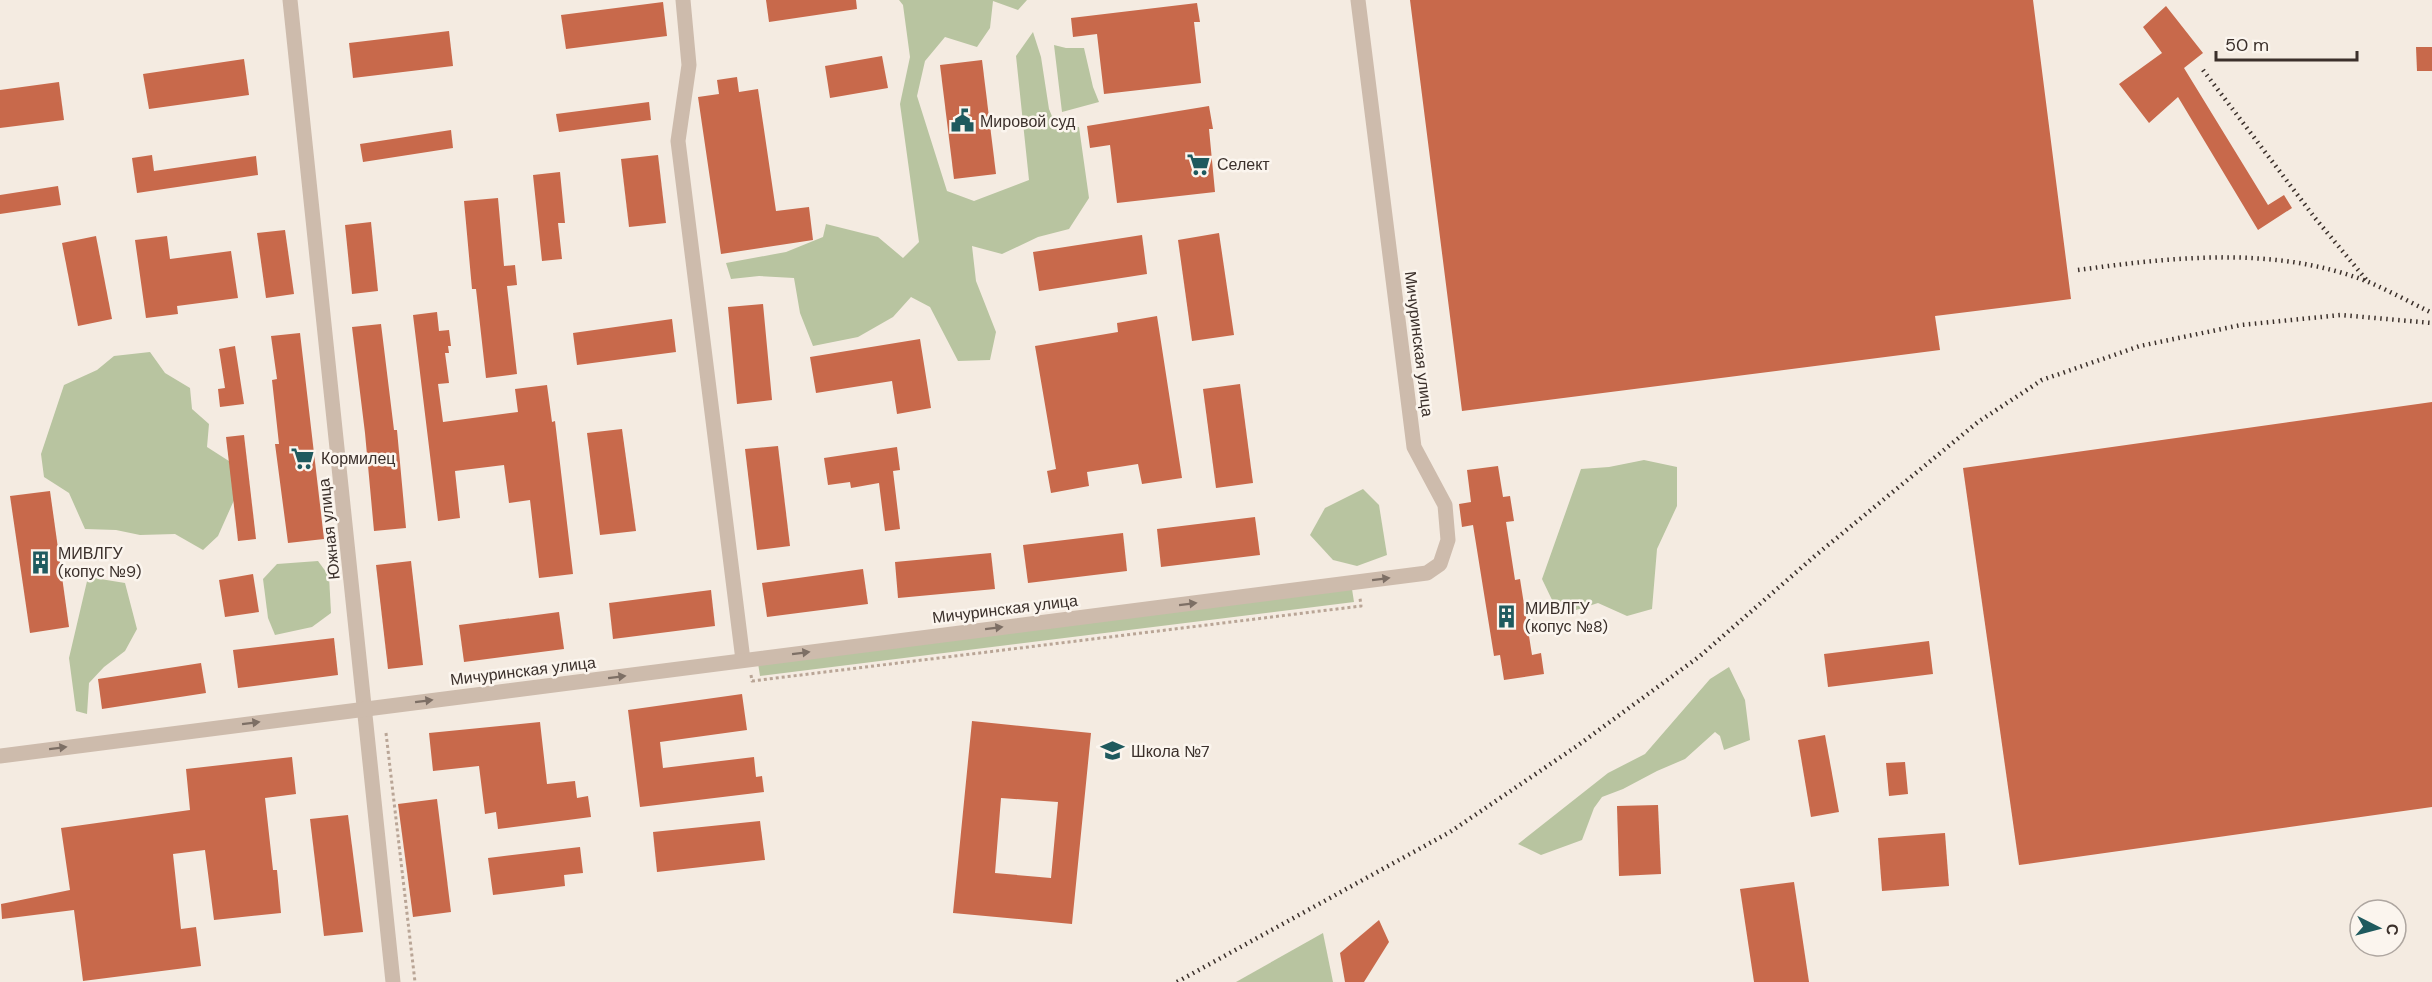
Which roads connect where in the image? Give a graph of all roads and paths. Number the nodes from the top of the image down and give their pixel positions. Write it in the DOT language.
graph roads {
  1 [pos="290,0"];
  2 [pos="683,0"];
  3 [pos="1358,0"];
  4 [pos="1358,582"];
  5 [pos="747,663"];
  6 [pos="366,709"];
  7 [pos="385,728"];
  8 [pos="0,756"];
  9 [pos="393,982"];
  10 [pos="415,982"];
  1 -- 6 [label="street, Южная улица"];
  2 -- 5 [label="street"];
  4 -- 3 [label="street, Мичуринская улица, one-way"];
  5 -- 4 [label="street, Мичуринская улица, one-way"];
  4 -- 5 [label="path"];
  6 -- 5 [label="street, Мичуринская улица, one-way"];
  8 -- 6 [label="street, Мичуринская улица, one-way"];
  6 -- 9 [label="street, Южная улица"];
  7 -- 10 [label="path"];
}
